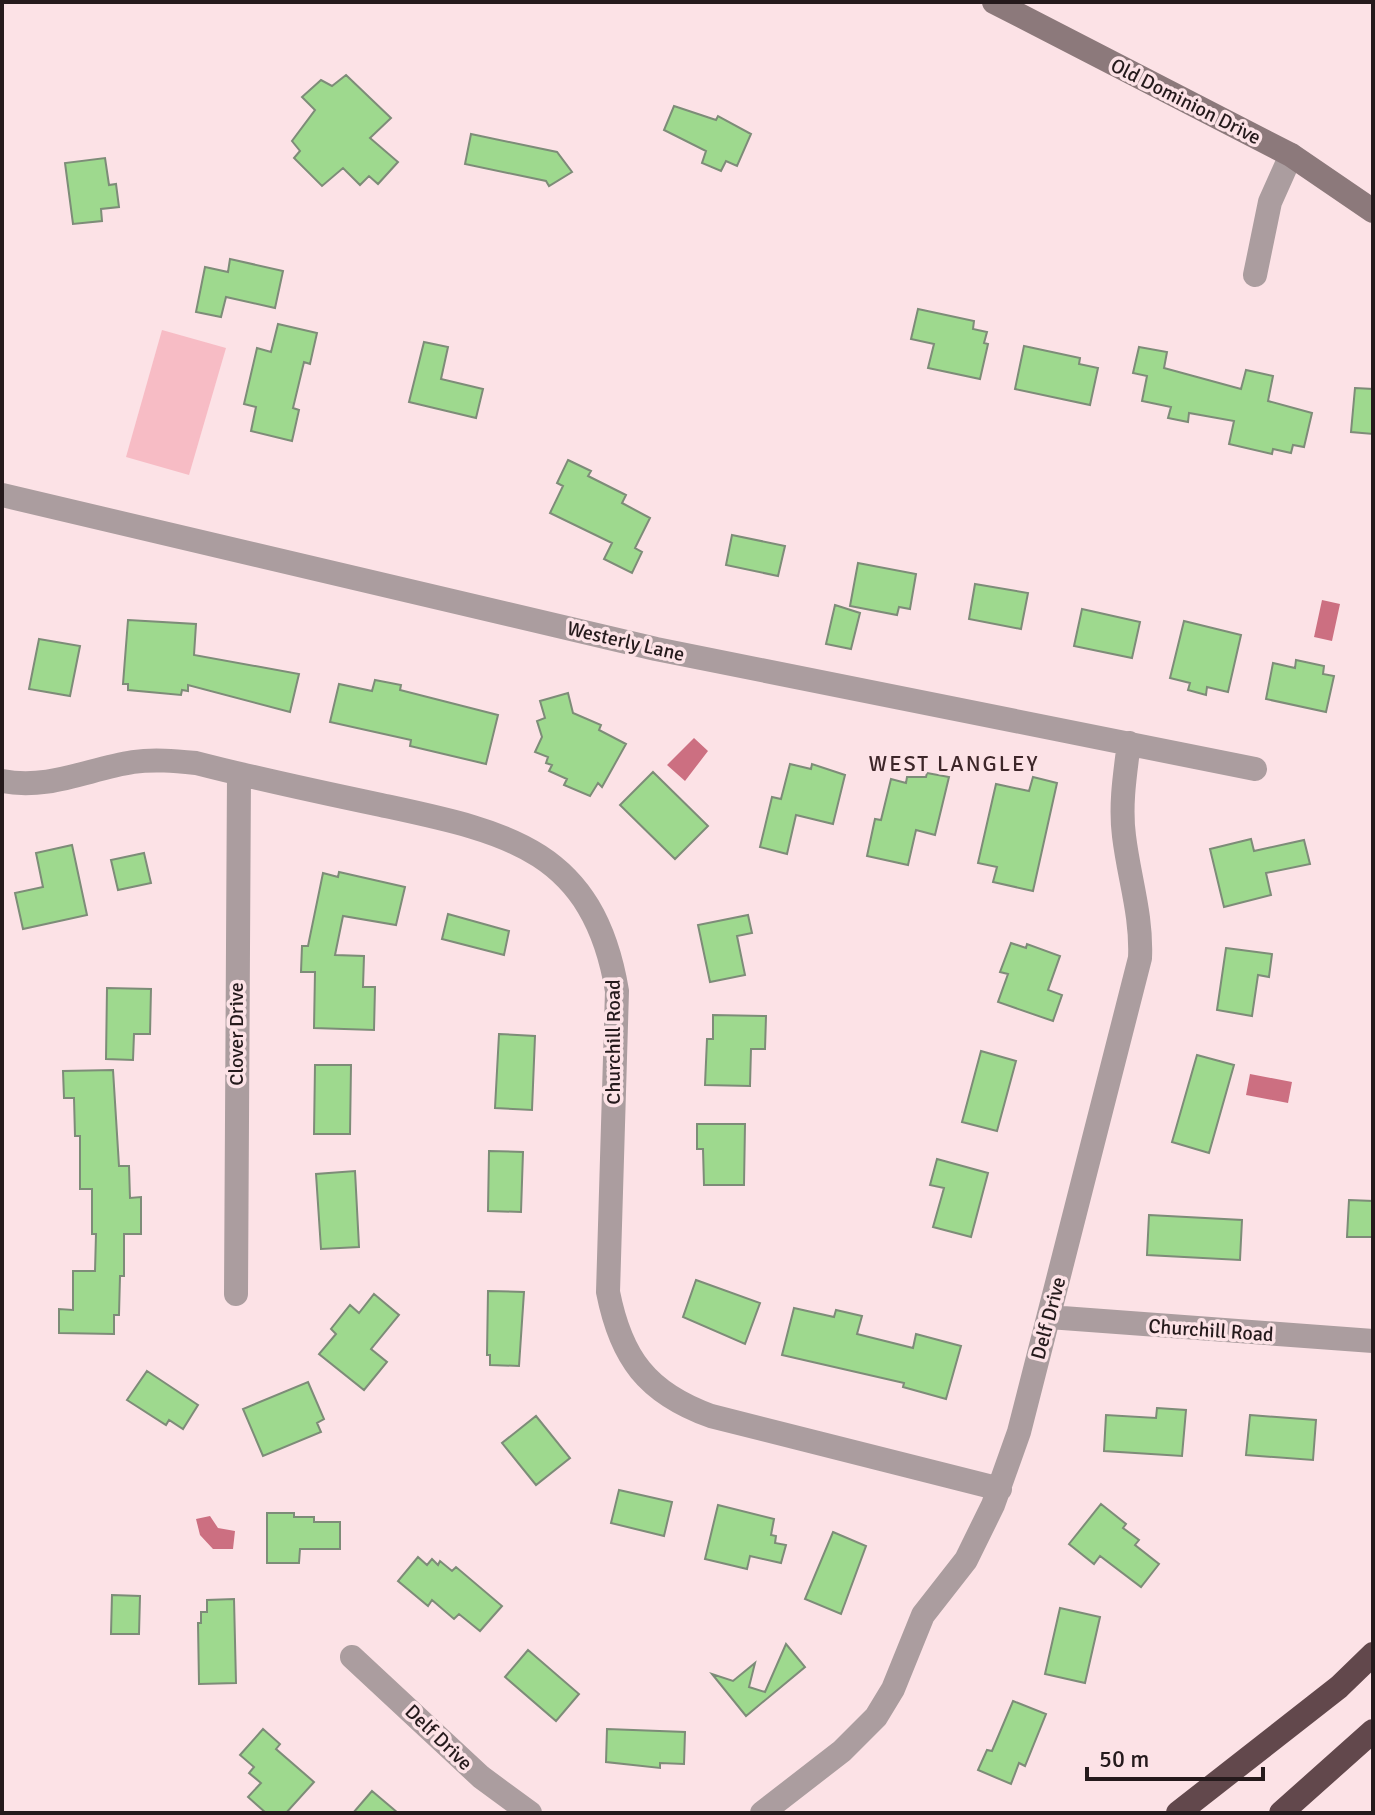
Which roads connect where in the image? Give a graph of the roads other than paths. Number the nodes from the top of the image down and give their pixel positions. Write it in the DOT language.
graph roads {
  1 [pos="994,2"];
  2 [pos="1291,155"];
  3 [pos="1372,207"];
  4 [pos="1255,275"];
  5 [pos="2,495"];
  6 [pos="1129,743"];
  7 [pos="1255,769"];
  8 [pos="239,774"];
  9 [pos="2,781"];
  10 [pos="236,1294"];
  11 [pos="1049,1317"];
  12 [pos="1373,1341"];
  13 [pos="1000,1489"];
  14 [pos="1373,1654"];
  15 [pos="352,1657"];
  16 [pos="1373,1731"];
  17 [pos="530,1813"];
  18 [pos="762,1813"];
  19 [pos="1178,1813"];
  20 [pos="1281,1813"];
  1 -- 2 [label="main road, Old Dominion Drive"];
  2 -- 3 [label="main road, Old Dominion Drive"];
  2 -- 4 [label="street"];
  5 -- 6 [label="street, Westerly Lane"];
  6 -- 7 [label="street, Westerly Lane"];
  6 -- 11 [label="street, Delf Drive"];
  8 -- 9 [label="street, Churchill Road"];
  8 -- 10 [label="street, Clover Drive"];
  8 -- 13 [label="street, Churchill Road"];
  11 -- 12 [label="street, Churchill Road"];
  11 -- 13 [label="street, Delf Drive"];
  13 -- 18 [label="street, Delf Drive"];
  14 -- 19 [label="highway"];
  15 -- 17 [label="street, Delf Drive"];
  16 -- 20 [label="highway"];
}
